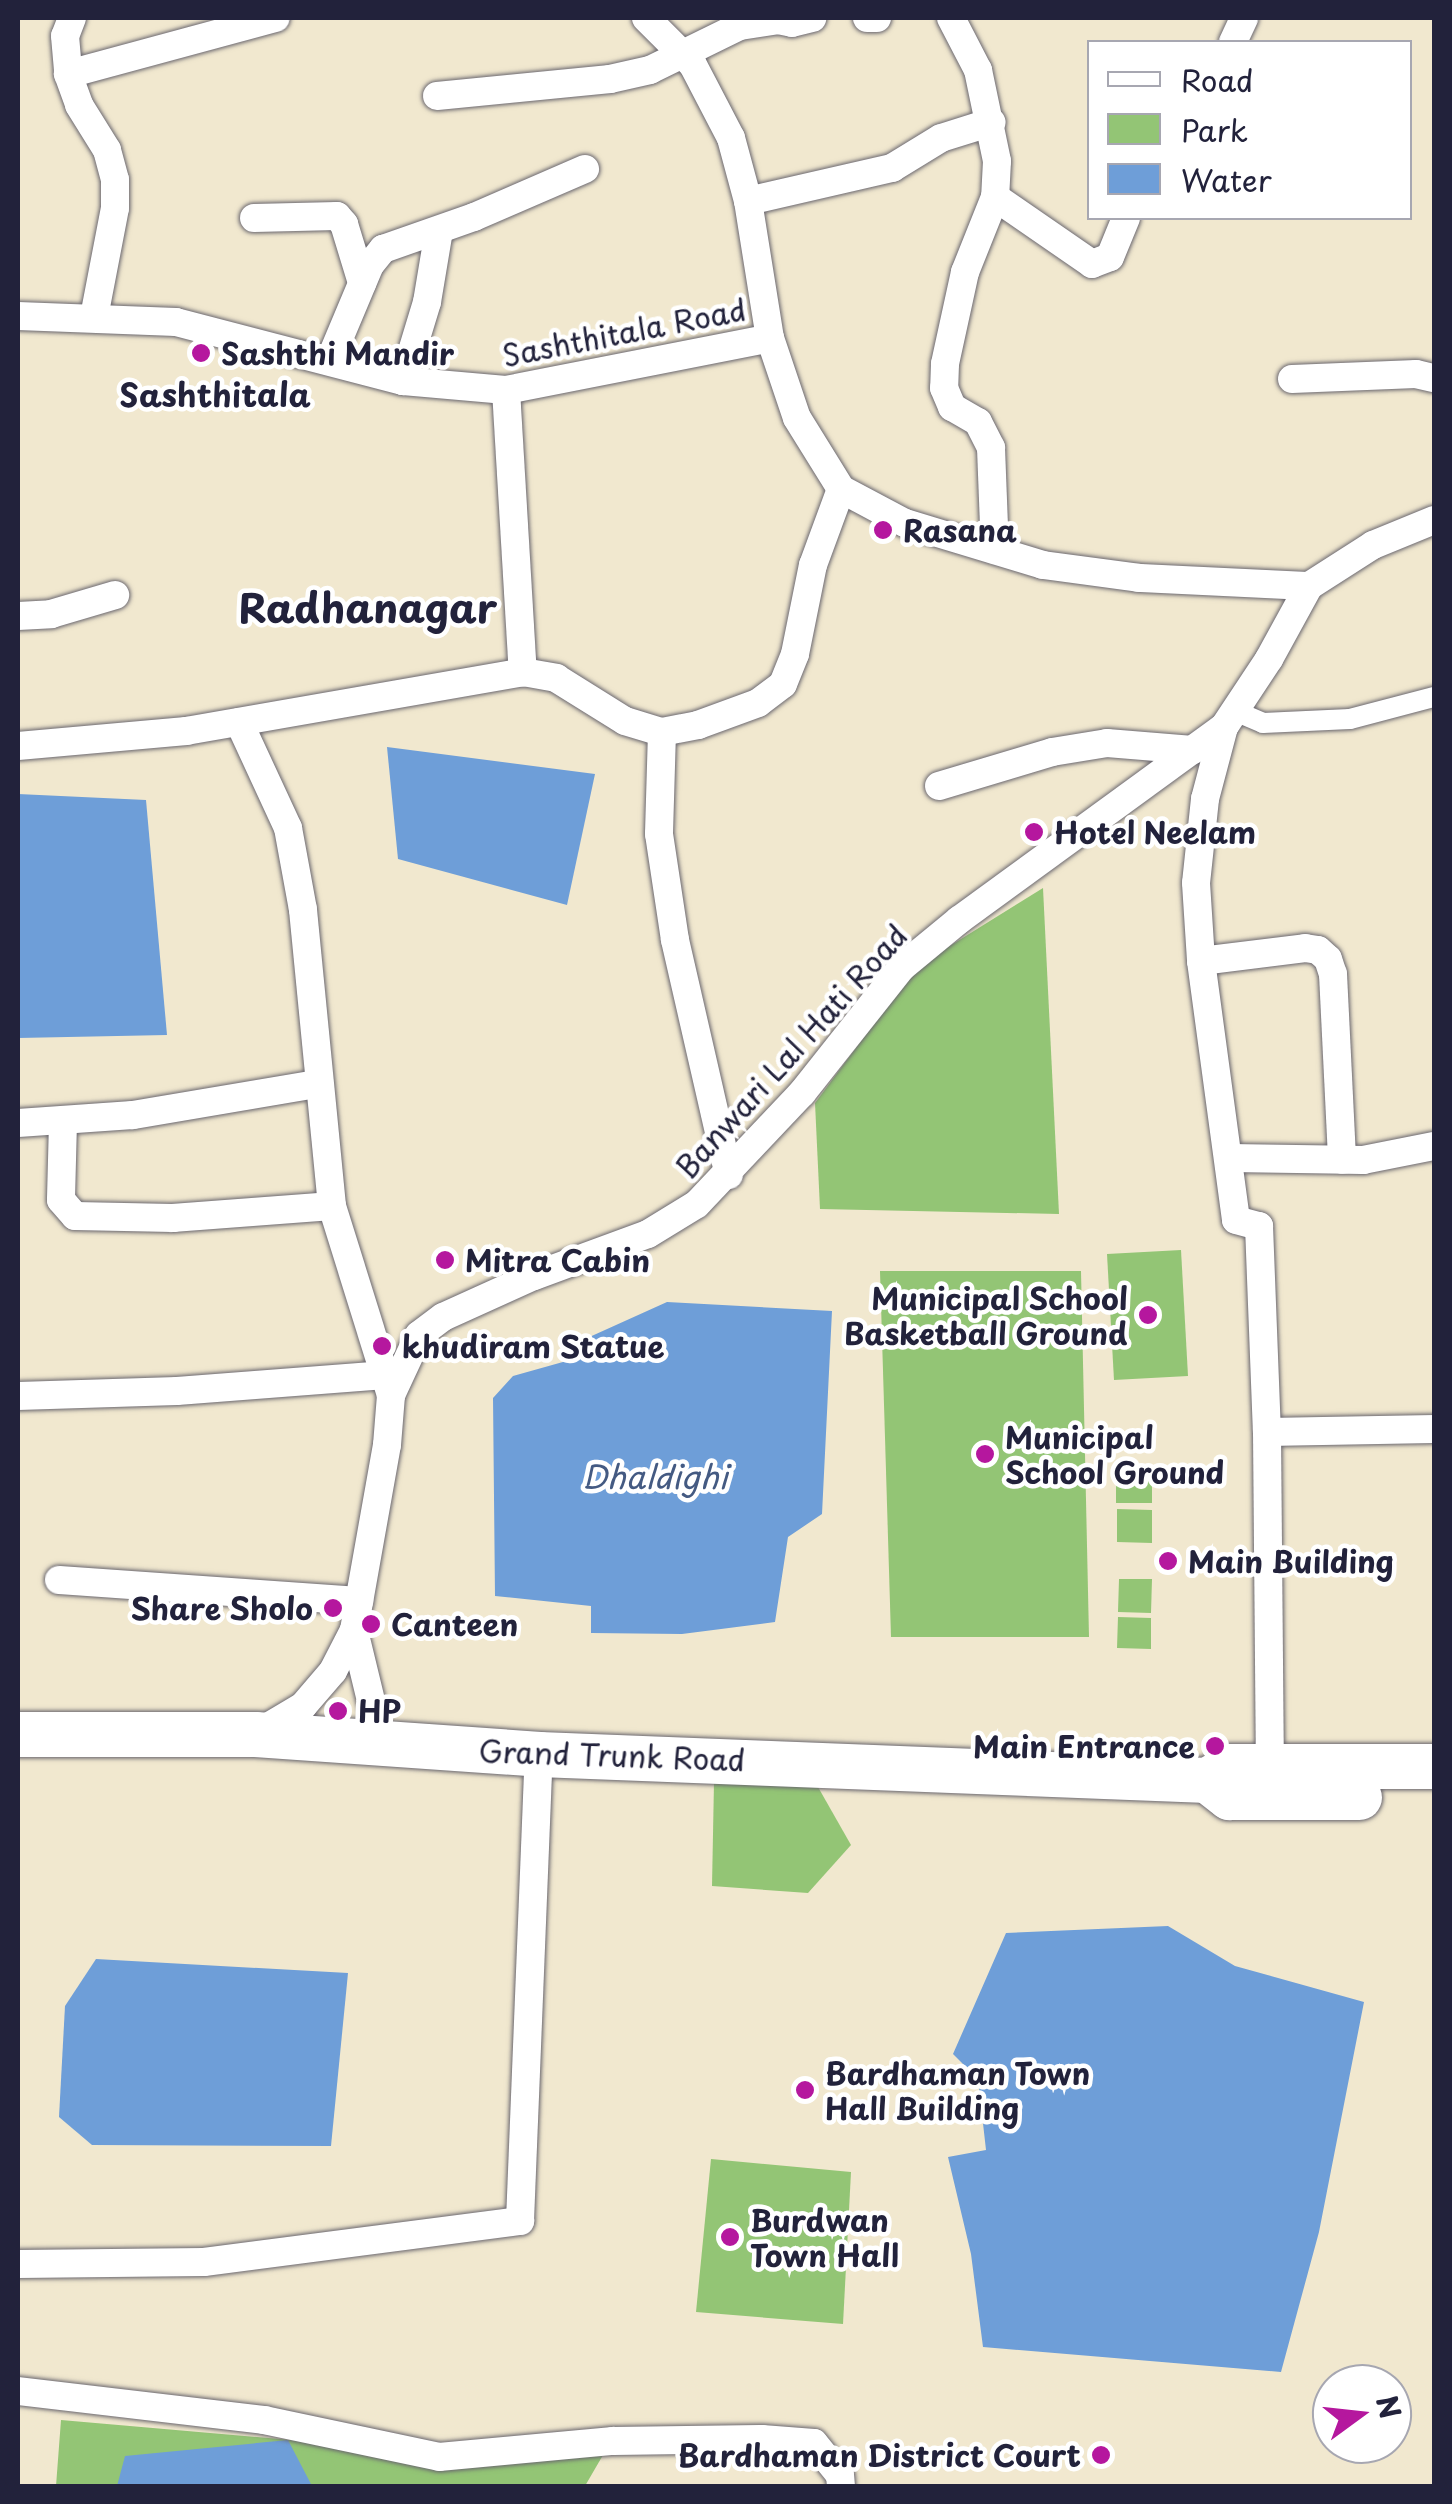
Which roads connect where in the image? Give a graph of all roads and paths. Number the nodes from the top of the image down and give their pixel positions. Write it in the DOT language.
graph roads {
  1 [pos="72,18"];
  2 [pos="276,18"];
  3 [pos="646,18"];
  4 [pos="812,18"];
  5 [pos="867,18"];
  6 [pos="877,18"];
  7 [pos="951,18"];
  8 [pos="683,55"];
  9 [pos="68,74"];
  10 [pos="437,96"];
  11 [pos="992,122"];
  12 [pos="585,169"];
  13 [pos="994,197"];
  14 [pos="748,201"];
  15 [pos="254,218"];
  16 [pos="1125,220"];
  17 [pos="439,230"];
  18 [pos="362,283"];
  19 [pos="18,316"];
  20 [pos="94,317"];
  21 [pos="770,338"];
  22 [pos="330,360"];
  23 [pos="1434,378"];
  24 [pos="1292,380"];
  25 [pos="403,381"];
  26 [pos="506,390"];
  27 [pos="841,489"];
  28 [pos="1434,520"];
  29 [pos="994,550"];
  30 [pos="1308,586"];
  31 [pos="115,595"];
  32 [pos="18,616"];
  33 [pos="523,672"];
  34 [pos="1434,697"];
  35 [pos="1230,719"];
  36 [pos="239,722"];
  37 [pos="662,732"];
  38 [pos="18,746"];
  39 [pos="1193,750"];
  40 [pos="938,786"];
  41 [pos="1201,961"];
  42 [pos="317,1084"];
  43 [pos="63,1122"];
  44 [pos="18,1123"];
  45 [pos="721,1127"];
  46 [pos="767,1132"];
  47 [pos="1434,1146"];
  48 [pos="1230,1158"];
  49 [pos="1342,1160"];
  50 [pos="728,1175"];
  51 [pos="332,1206"];
  52 [pos="388,1384"];
  53 [pos="18,1396"];
  54 [pos="1434,1430"];
  55 [pos="1267,1432"];
  56 [pos="58,1580"];
  57 [pos="359,1602"];
  58 [pos="354,1630"];
  59 [pos="18,1734"];
  60 [pos="255,1734"];
  61 [pos="381,1742"];
  62 [pos="539,1754"];
  63 [pos="1270,1766"];
  64 [pos="1434,1766"];
  65 [pos="1207,1780"];
  66 [pos="1434,1796"];
  67 [pos="18,2264"];
  68 [pos="18,2391"];
  69 [pos="841,2486"];
  1 -- 9 [label="street"];
  2 -- 9 [label="street"];
  3 -- 8 [label="street"];
  4 -- 8 [label="street"];
  5 -- 6 [label="street"];
  7 -- 11 [label="street"];
  8 -- 10 [label="street"];
  8 -- 14 [label="street"];
  9 -- 20 [label="street"];
  11 -- 13 [label="street"];
  11 -- 14 [label="street"];
  12 -- 17 [label="street"];
  13 -- 16 [label="street"];
  13 -- 29 [label="street"];
  14 -- 21 [label="street"];
  15 -- 18 [label="street"];
  17 -- 18 [label="street"];
  17 -- 25 [label="street"];
  18 -- 22 [label="street"];
  19 -- 20 [label="street, Sashthitala Road"];
  20 -- 22 [label="street, Sashthitala Road"];
  21 -- 26 [label="street, Sashthitala Road"];
  21 -- 27 [label="street"];
  22 -- 25 [label="street, Sashthitala Road"];
  23 -- 24 [label="street"];
  25 -- 26 [label="street, Sashthitala Road"];
  26 -- 33 [label="street"];
  27 -- 29 [label="street"];
  27 -- 37 [label="street"];
  28 -- 30 [label="street, Banwari Lal Hati Road"];
  29 -- 30 [label="street"];
  30 -- 35 [label="street, Banwari Lal Hati Road"];
  31 -- 32 [label="street"];
  33 -- 36 [label="street"];
  33 -- 37 [label="street"];
  34 -- 35 [label="street"];
  35 -- 39 [label="street, Banwari Lal Hati Road"];
  35 -- 41 [label="street"];
  36 -- 38 [label="street"];
  36 -- 42 [label="street"];
  37 -- 45 [label="street"];
  39 -- 40 [label="street"];
  39 -- 46 [label="street, Banwari Lal Hati Road"];
  41 -- 48 [label="street"];
  41 -- 49 [label="street"];
  42 -- 43 [label="street"];
  42 -- 51 [label="street"];
  43 -- 44 [label="street"];
  43 -- 51 [label="street"];
  45 -- 46 [label="street"];
  45 -- 50 [label="street"];
  46 -- 50 [label="street, Banwari Lal Hati Road"];
  47 -- 49 [label="street"];
  48 -- 49 [label="street"];
  48 -- 55 [label="street"];
  50 -- 52 [label="street, Banwari Lal Hati Road"];
  51 -- 52 [label="street"];
  52 -- 53 [label="street"];
  52 -- 57 [label="street, Banwari Lal Hati Road"];
  54 -- 55 [label="street"];
  55 -- 63 [label="street"];
  56 -- 57 [label="street"];
  57 -- 58 [label="street, Banwari Lal Hati Road"];
  58 -- 60 [label="street"];
  58 -- 61 [label="street, Banwari Lal Hati Road"];
  59 -- 60 [label="highway, Grand Trunk Road"];
  60 -- 61 [label="highway, Grand Trunk Road"];
  61 -- 62 [label="highway, Grand Trunk Road"];
  62 -- 65 [label="highway, Grand Trunk Road"];
  62 -- 67 [label="street"];
  63 -- 64 [label="highway, Grand Trunk Road"];
  63 -- 65 [label="highway, Grand Trunk Road"];
  65 -- 66 [label="highway, Grand Trunk Road"];
  68 -- 69 [label="street"];
}
